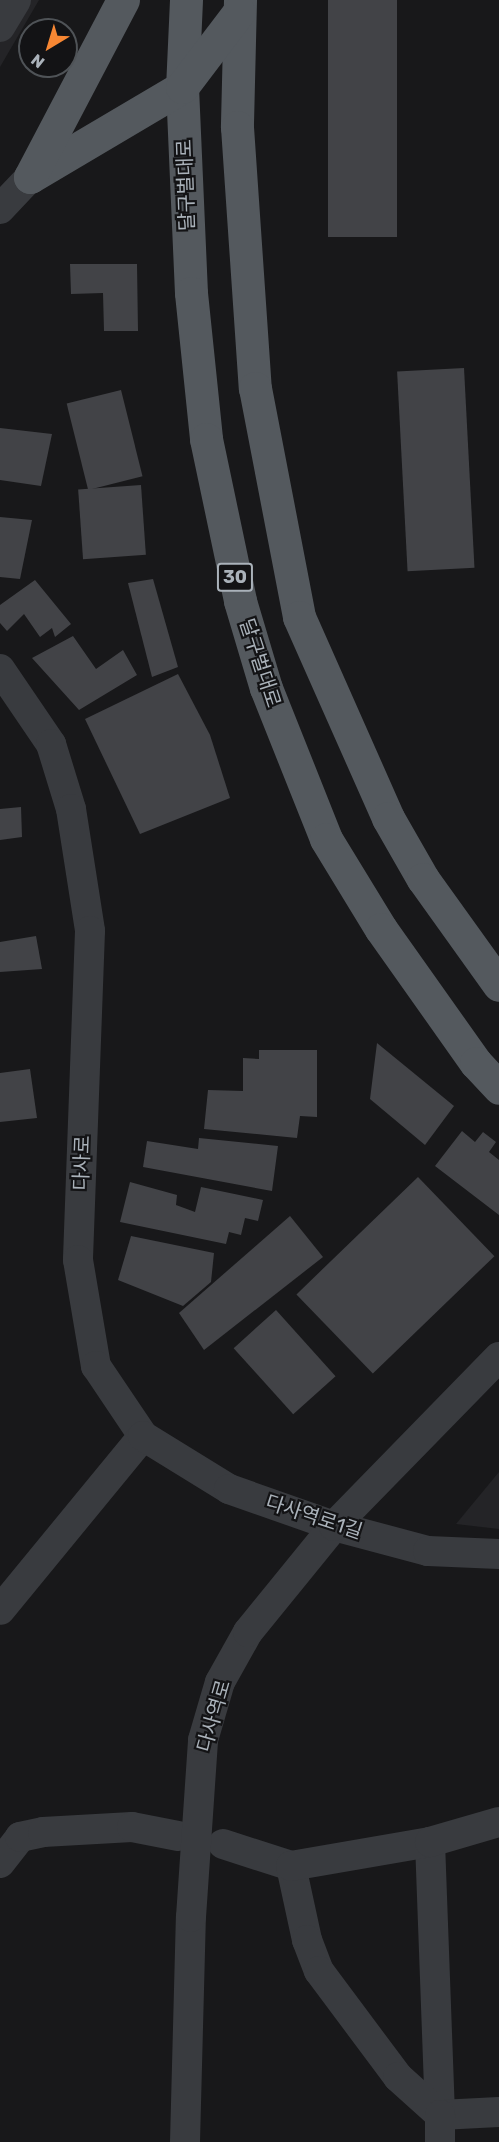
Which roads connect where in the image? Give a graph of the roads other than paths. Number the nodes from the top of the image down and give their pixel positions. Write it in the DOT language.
graph roads {
  1 [pos="15,0"];
  2 [pos="123,0"];
  3 [pos="186,0"];
  4 [pos="239,6"];
  5 [pos="0,27"];
  6 [pos="182,87"];
  7 [pos="30,177"];
  8 [pos="0,209"];
  9 [pos="0,669"];
  10 [pos="499,985"];
  11 [pos="499,1088"];
  12 [pos="499,1357"];
  13 [pos="143,1436"];
  14 [pos="334,1526"];
  15 [pos="499,1554"];
  16 [pos="0,1610"];
  17 [pos="499,1822"];
  18 [pos="178,1836"];
  19 [pos="430,1842"];
  20 [pos="222,1844"];
  21 [pos="0,1863"];
  22 [pos="291,1866"];
  23 [pos="499,2112"];
  24 [pos="440,2128"];
  25 [pos="185,2142"];
  1 -- 5 [label="street"];
  2 -- 7 [label="main road"];
  3 -- 6 [label="main road, 달구벌대로 / 30"];
  4 -- 6 [label="main road"];
  4 -- 10 [label="main road"];
  6 -- 7 [label="main road"];
  6 -- 11 [label="main road, 달구벌대로 / 30"];
  7 -- 8 [label="street"];
  9 -- 13 [label="street, 다사로"];
  12 -- 14 [label="street, 다사역로"];
  13 -- 14 [label="street, 다사역로1길"];
  13 -- 16 [label="street"];
  14 -- 15 [label="street, 다사역로1길"];
  14 -- 25 [label="street, 다사역로"];
  17 -- 19 [label="street"];
  18 -- 21 [label="street"];
  19 -- 22 [label="street"];
  19 -- 24 [label="street"];
  20 -- 22 [label="street"];
  22 -- 24 [label="street"];
  23 -- 24 [label="street"];
}
